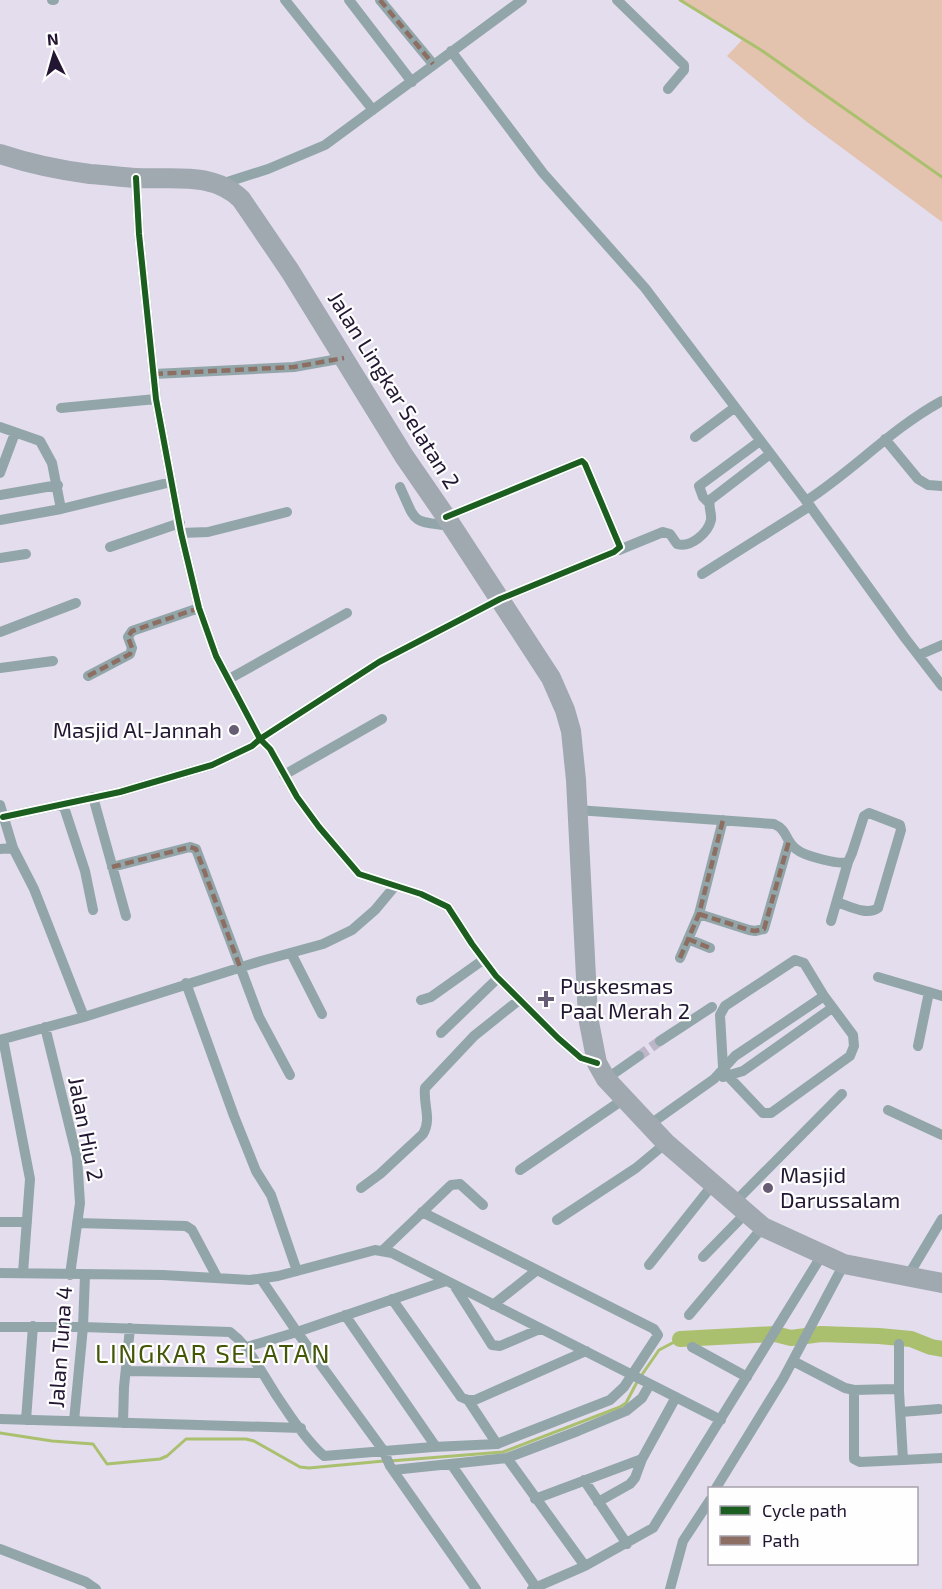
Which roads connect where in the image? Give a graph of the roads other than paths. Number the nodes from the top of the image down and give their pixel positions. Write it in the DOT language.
graph roads {
  1 [pos="285,0"];
  2 [pos="349,0"];
  3 [pos="380,0"];
  4 [pos="522,0"];
  5 [pos="617,0"];
  6 [pos="451,51"];
  7 [pos="433,64"];
  8 [pos="412,82"];
  9 [pos="668,89"];
  10 [pos="373,110"];
  11 [pos="0,154"];
  12 [pos="136,178"];
  13 [pos="221,184"];
  14 [pos="344,358"];
  15 [pos="154,374"];
  16 [pos="156,399"];
  17 [pos="942,401"];
  18 [pos="61,408"];
  19 [pos="734,408"];
  20 [pos="0,427"];
  21 [pos="15,433"];
  22 [pos="695,437"];
  23 [pos="885,439"];
  24 [pos="760,441"];
  25 [pos="770,454"];
  26 [pos="0,473"];
  27 [pos="171,482"];
  28 [pos="58,485"];
  29 [pos="942,486"];
  30 [pos="400,487"];
  31 [pos="0,495"];
  32 [pos="709,503"];
  33 [pos="808,503"];
  34 [pos="61,509"];
  35 [pos="287,512"];
  36 [pos="0,520"];
  37 [pos="449,522"];
  38 [pos="181,528"];
  39 [pos="110,547"];
  40 [pos="619,550"];
  41 [pos="26,554"];
  42 [pos="0,558"];
  43 [pos="702,573"];
  44 [pos="500,599"];
  45 [pos="76,603"];
  46 [pos="199,608"];
  47 [pos="347,613"];
  48 [pos="0,632"];
  49 [pos="942,645"];
  50 [pos="919,655"];
  51 [pos="53,662"];
  52 [pos="0,668"];
  53 [pos="88,676"];
  54 [pos="229,679"];
  55 [pos="940,681"];
  56 [pos="382,719"];
  57 [pos="260,739"];
  58 [pos="284,775"];
  59 [pos="93,797"];
  60 [pos="63,804"];
  61 [pos="0,806"];
  62 [pos="577,810"];
  63 [pos="3,817"];
  64 [pos="723,819"];
  65 [pos="789,841"];
  66 [pos="14,848"];
  67 [pos="0,849"];
  68 [pos="848,861"];
  69 [pos="112,867"];
  70 [pos="395,886"];
  71 [pos="837,902"];
  72 [pos="93,910"];
  73 [pos="699,914"];
  74 [pos="126,916"];
  75 [pos="831,921"];
  76 [pos="688,939"];
  77 [pos="710,948"];
  78 [pos="291,953"];
  79 [pos="680,958"];
  80 [pos="483,960"];
  81 [pos="240,967"];
  82 [pos="878,977"];
  83 [pos="498,978"];
  84 [pos="186,983"];
  85 [pos="928,992"];
  86 [pos="824,996"];
  87 [pos="942,996"];
  88 [pos="421,1000"];
  89 [pos="519,1000"];
  90 [pos="712,1007"];
  91 [pos="832,1008"];
  92 [pos="322,1014"];
  93 [pos="84,1017"];
  94 [pos="45,1027"];
  95 [pos="441,1033"];
  96 [pos="2,1040"];
  97 [pos="660,1041"];
  98 [pos="918,1046"];
  99 [pos="639,1056"];
  100 [pos="735,1056"];
  101 [pos="602,1071"];
  102 [pos="743,1071"];
  103 [pos="726,1072"];
  104 [pos="290,1075"];
  105 [pos="842,1094"];
  106 [pos="624,1100"];
  107 [pos="888,1110"];
  108 [pos="649,1125"];
  109 [pos="942,1135"];
  110 [pos="666,1143"];
  111 [pos="520,1170"];
  112 [pos="714,1183"];
  113 [pos="361,1188"];
  114 [pos="483,1205"];
  115 [pos="740,1208"];
  116 [pos="422,1212"];
  117 [pos="942,1219"];
  118 [pos="557,1220"];
  119 [pos="0,1222"];
  120 [pos="27,1222"];
  121 [pos="77,1223"];
  122 [pos="763,1227"];
  123 [pos="382,1250"];
  124 [pos="822,1255"];
  125 [pos="703,1257"];
  126 [pos="844,1264"];
  127 [pos="649,1265"];
  128 [pos="537,1270"];
  129 [pos="297,1271"];
  130 [pos="0,1273"];
  131 [pos="23,1273"];
  132 [pos="70,1275"];
  133 [pos="85,1275"];
  134 [pos="908,1276"];
  135 [pos="217,1277"];
  136 [pos="261,1278"];
  137 [pos="449,1282"];
  138 [pos="942,1283"];
  139 [pos="392,1299"];
  140 [pos="493,1305"];
  141 [pos="345,1315"];
  142 [pos="689,1315"];
  143 [pos="33,1326"];
  144 [pos="0,1327"];
  145 [pos="83,1327"];
  146 [pos="130,1328"];
  147 [pos="540,1329"];
  148 [pos="297,1332"];
  149 [pos="899,1344"];
  150 [pos="247,1347"];
  151 [pos="692,1347"];
  152 [pos="586,1351"];
  153 [pos="793,1360"];
  154 [pos="126,1371"];
  155 [pos="262,1373"];
  156 [pos="747,1377"];
  157 [pos="641,1380"];
  158 [pos="854,1390"];
  159 [pos="899,1391"];
  160 [pos="676,1397"];
  161 [pos="468,1401"];
  162 [pos="939,1409"];
  163 [pos="901,1412"];
  164 [pos="0,1419"];
  165 [pos="26,1420"];
  166 [pos="721,1420"];
  167 [pos="74,1421"];
  168 [pos="123,1423"];
  169 [pos="301,1428"];
  170 [pos="497,1444"];
  171 [pos="434,1447"];
  172 [pos="507,1458"];
  173 [pos="942,1458"];
  174 [pos="642,1459"];
  175 [pos="903,1460"];
  176 [pos="388,1461"];
  177 [pos="451,1464"];
  178 [pos="584,1480"];
  179 [pos="717,1487"];
  180 [pos="535,1499"];
  181 [pos="598,1502"];
  182 [pos="708,1503"];
  183 [pos="627,1544"];
  184 [pos="0,1549"];
  185 [pos="585,1566"];
  186 [pos="534,1588"];
  187 [pos="96,1589"];
  188 [pos="476,1589"];
  189 [pos="670,1589"];
  1 -- 10 [label="street"];
  2 -- 8 [label="street"];
  3 -- 7 [label="street"];
  4 -- 6 [label="street"];
  5 -- 9 [label="street"];
  6 -- 7 [label="street"];
  6 -- 19 [label="street"];
  7 -- 8 [label="street"];
  8 -- 10 [label="street"];
  10 -- 13 [label="street"];
  11 -- 12 [label="highway, Jalan Lingkar Selatan 2"];
  12 -- 13 [label="highway, Jalan Lingkar Selatan 2"];
  12 -- 15 [label="street"];
  13 -- 14 [label="highway, Jalan Lingkar Selatan 2"];
  14 -- 15 [label="street"];
  14 -- 37 [label="highway, Jalan Lingkar Selatan 2"];
  15 -- 16 [label="street"];
  16 -- 18 [label="street"];
  16 -- 27 [label="street"];
  17 -- 23 [label="street"];
  19 -- 22 [label="street"];
  19 -- 24 [label="street"];
  20 -- 21 [label="street"];
  21 -- 26 [label="street"];
  21 -- 28 [label="street"];
  23 -- 29 [label="street"];
  23 -- 33 [label="street"];
  24 -- 25 [label="street"];
  24 -- 32 [label="street"];
  25 -- 32 [label="street"];
  25 -- 33 [label="street"];
  27 -- 34 [label="street"];
  27 -- 38 [label="street"];
  28 -- 31 [label="street"];
  28 -- 34 [label="street"];
  30 -- 37 [label="street"];
  32 -- 40 [label="street"];
  33 -- 43 [label="street"];
  33 -- 50 [label="street"];
  34 -- 36 [label="street"];
  35 -- 38 [label="street"];
  37 -- 40 [label="street"];
  37 -- 44 [label="highway, Jalan Lingkar Selatan 2"];
  38 -- 39 [label="street"];
  38 -- 46 [label="street"];
  40 -- 44 [label="street"];
  41 -- 42 [label="street"];
  44 -- 57 [label="street"];
  44 -- 62 [label="highway, Jalan Lingkar Selatan 2"];
  45 -- 48 [label="street"];
  46 -- 53 [label="street"];
  46 -- 54 [label="street"];
  47 -- 54 [label="street"];
  49 -- 50 [label="street"];
  50 -- 55 [label="street"];
  51 -- 52 [label="street"];
  54 -- 57 [label="street"];
  56 -- 58 [label="street"];
  57 -- 58 [label="street"];
  57 -- 59 [label="street"];
  58 -- 70 [label="street"];
  59 -- 60 [label="street"];
  59 -- 69 [label="street"];
  60 -- 63 [label="street"];
  60 -- 72 [label="street"];
  61 -- 63 [label="street"];
  62 -- 64 [label="street"];
  62 -- 101 [label="highway, Jalan Lingkar Selatan 2"];
  63 -- 66 [label="street"];
  64 -- 65 [label="street"];
  64 -- 73 [label="street"];
  65 -- 68 [label="street"];
  65 -- 73 [label="street"];
  66 -- 67 [label="street"];
  66 -- 93 [label="street"];
  68 -- 71 [label="street"];
  68 -- 71 [label="street"];
  69 -- 74 [label="street"];
  69 -- 81 [label="street"];
  70 -- 78 [label="street"];
  70 -- 80 [label="street"];
  71 -- 75 [label="street"];
  73 -- 76 [label="street"];
  76 -- 77 [label="street"];
  76 -- 79 [label="street"];
  78 -- 81 [label="street"];
  78 -- 92 [label="street"];
  80 -- 83 [label="street"];
  80 -- 88 [label="street"];
  81 -- 84 [label="street"];
  81 -- 104 [label="street"];
  82 -- 85 [label="street"];
  83 -- 89 [label="street"];
  83 -- 95 [label="street"];
  84 -- 93 [label="street"];
  84 -- 129 [label="street"];
  85 -- 87 [label="street"];
  85 -- 98 [label="street"];
  86 -- 91 [label="street"];
  86 -- 100 [label="street"];
  86 -- 103 [label="street"];
  89 -- 101 [label="street"];
  89 -- 113 [label="street"];
  90 -- 97 [label="street"];
  91 -- 102 [label="street"];
  91 -- 103 [label="street"];
  93 -- 94 [label="street"];
  94 -- 96 [label="street"];
  94 -- 121 [label="street, Jalan Hiu 2"];
  96 -- 120 [label="street"];
  99 -- 101 [label="street"];
  100 -- 102 [label="street"];
  100 -- 103 [label="street"];
  101 -- 106 [label="highway, Jalan Lingkar Selatan 2"];
  102 -- 103 [label="street"];
  103 -- 108 [label="street"];
  105 -- 115 [label="street"];
  106 -- 108 [label="highway, Jalan Lingkar Selatan 2"];
  106 -- 111 [label="street"];
  107 -- 109 [label="street"];
  108 -- 110 [label="highway, Jalan Lingkar Selatan 2"];
  110 -- 112 [label="highway, Jalan Lingkar Selatan 2"];
  110 -- 118 [label="street"];
  112 -- 115 [label="highway, Jalan Lingkar Selatan 2"];
  112 -- 127 [label="street"];
  114 -- 116 [label="street"];
  115 -- 122 [label="highway, Jalan Lingkar Selatan 2"];
  115 -- 125 [label="street"];
  116 -- 123 [label="street"];
  116 -- 128 [label="street"];
  117 -- 134 [label="street"];
  119 -- 120 [label="street"];
  120 -- 131 [label="street"];
  121 -- 132 [label="street, Jalan Hiu 2"];
  121 -- 135 [label="street"];
  122 -- 124 [label="highway, Jalan Lingkar Selatan 2"];
  122 -- 142 [label="street"];
  123 -- 129 [label="street"];
  123 -- 137 [label="street"];
  124 -- 126 [label="highway, Jalan Lingkar Selatan 2"];
  124 -- 156 [label="street"];
  126 -- 134 [label="highway, Jalan Lingkar Selatan 2"];
  126 -- 153 [label="street"];
  128 -- 140 [label="street"];
  128 -- 157 [label="street"];
  129 -- 136 [label="street"];
  130 -- 131 [label="street"];
  131 -- 132 [label="street"];
  132 -- 133 [label="street"];
  133 -- 135 [label="street"];
  133 -- 145 [label="street, Jalan Tuna 4"];
  134 -- 138 [label="highway, Jalan Lingkar Selatan 2"];
  135 -- 136 [label="street"];
  136 -- 148 [label="street"];
  137 -- 139 [label="street"];
  137 -- 140 [label="street"];
  137 -- 147 [label="street"];
  139 -- 141 [label="street"];
  139 -- 161 [label="street"];
  140 -- 147 [label="street"];
  141 -- 148 [label="street"];
  141 -- 171 [label="street"];
  143 -- 144 [label="street"];
  143 -- 145 [label="street"];
  143 -- 165 [label="street"];
  145 -- 146 [label="street"];
  145 -- 167 [label="street, Jalan Tuna 4"];
  146 -- 150 [label="street"];
  146 -- 154 [label="street"];
  147 -- 152 [label="street"];
  148 -- 150 [label="street"];
  148 -- 176 [label="street"];
  149 -- 159 [label="street"];
  150 -- 155 [label="street"];
  151 -- 156 [label="street"];
  152 -- 157 [label="street"];
  152 -- 161 [label="street"];
  153 -- 158 [label="street"];
  153 -- 179 [label="street"];
  154 -- 155 [label="street"];
  154 -- 168 [label="street"];
  155 -- 169 [label="street"];
  156 -- 166 [label="street"];
  157 -- 160 [label="street"];
  157 -- 170 [label="street"];
  157 -- 172 [label="street"];
  158 -- 159 [label="street"];
  158 -- 175 [label="street"];
  159 -- 163 [label="street"];
  160 -- 166 [label="street"];
  160 -- 174 [label="street"];
  161 -- 170 [label="street"];
  162 -- 163 [label="street"];
  163 -- 175 [label="street"];
  164 -- 165 [label="street"];
  165 -- 167 [label="street"];
  166 -- 183 [label="street"];
  167 -- 168 [label="street"];
  168 -- 169 [label="street"];
  169 -- 176 [label="street"];
  170 -- 171 [label="street"];
  171 -- 176 [label="street"];
  172 -- 177 [label="street"];
  172 -- 180 [label="street"];
  173 -- 175 [label="street"];
  174 -- 178 [label="street"];
  174 -- 181 [label="street"];
  176 -- 177 [label="street"];
  176 -- 188 [label="street"];
  177 -- 186 [label="street"];
  178 -- 180 [label="street"];
  178 -- 181 [label="street"];
  180 -- 185 [label="street"];
  181 -- 183 [label="street"];
  182 -- 189 [label="street"];
  183 -- 185 [label="street"];
  184 -- 187 [label="street"];
  185 -- 186 [label="street"];
}
